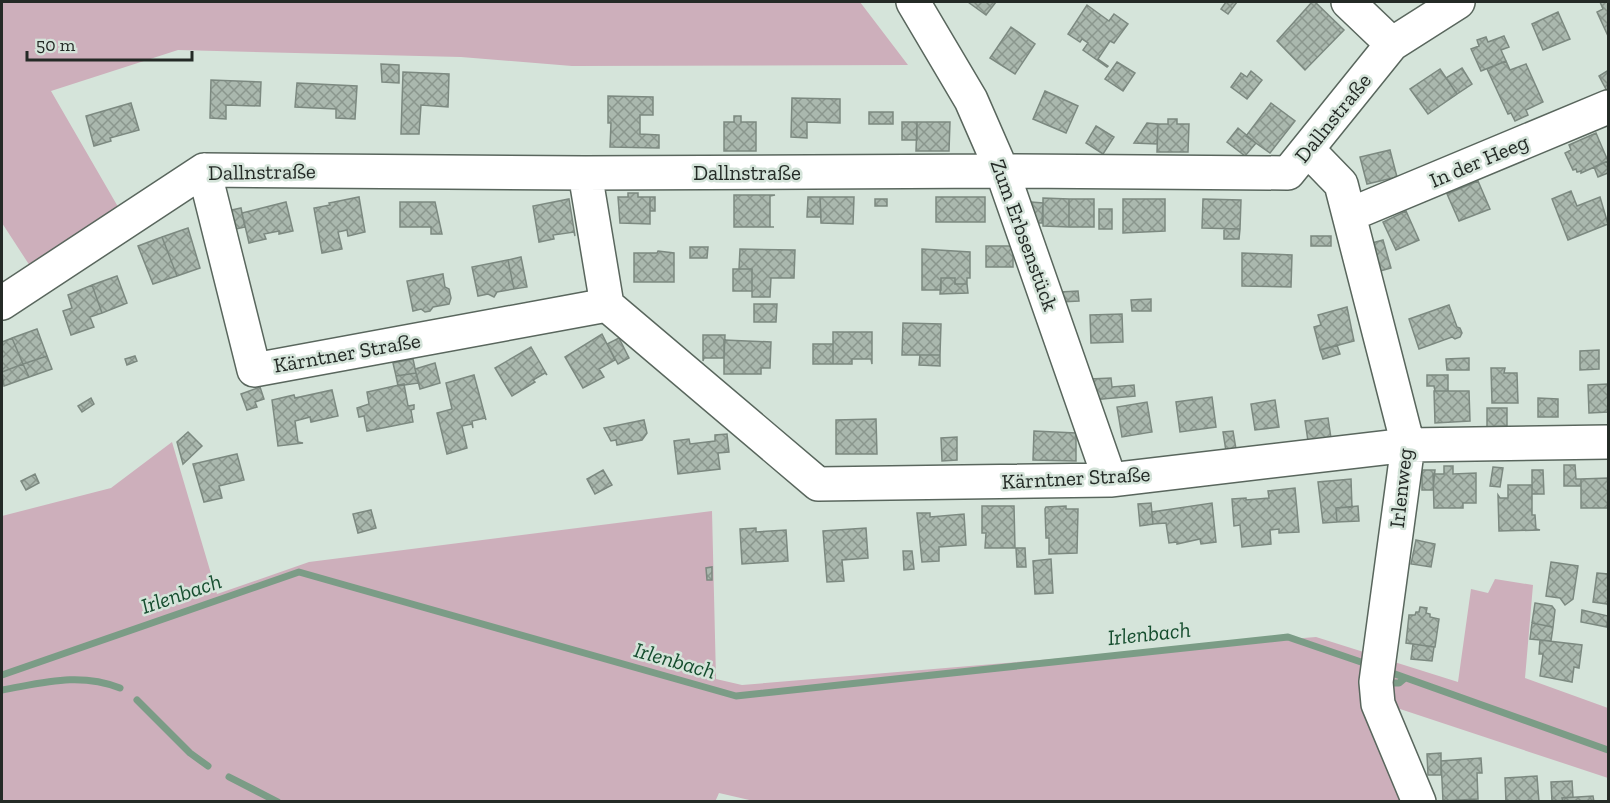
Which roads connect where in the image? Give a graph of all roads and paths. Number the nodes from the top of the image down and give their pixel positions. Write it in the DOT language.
graph roads {
  1 [pos="913,2"];
  2 [pos="1348,2"];
  3 [pos="1458,2"];
  4 [pos="1392,44"];
  5 [pos="1608,106"];
  6 [pos="1308,150"];
  7 [pos="204,170"];
  8 [pos="1002,171"];
  9 [pos="585,173"];
  10 [pos="1349,215"];
  11 [pos="2,303"];
  12 [pos="607,305"];
  13 [pos="1608,442"];
  14 [pos="1408,445"];
  15 [pos="1110,480"];
  16 [pos="1419,801"];
  1 -- 8 [label="street, Zum Erbsenstück"];
  2 -- 4 [label="street"];
  3 -- 4 [label="street, Dallnstraße"];
  4 -- 6 [label="street, Dallnstraße"];
  5 -- 10 [label="street, In der Heeg"];
  6 -- 8 [label="street, Dallnstraße"];
  6 -- 10 [label="street, Irlenweg"];
  7 -- 9 [label="street, Dallnstraße"];
  7 -- 11 [label="street, Dallnstraße"];
  7 -- 12 [label="street, Kärntner Straße"];
  8 -- 9 [label="street, Dallnstraße"];
  8 -- 15 [label="street, Zum Erbsenstück"];
  9 -- 12 [label="street"];
  10 -- 14 [label="street, Irlenweg"];
  12 -- 15 [label="street, Kärntner Straße"];
  13 -- 14 [label="street, Kärntner Straße"];
  14 -- 15 [label="street, Kärntner Straße"];
  14 -- 16 [label="street, Irlenweg"];
}
